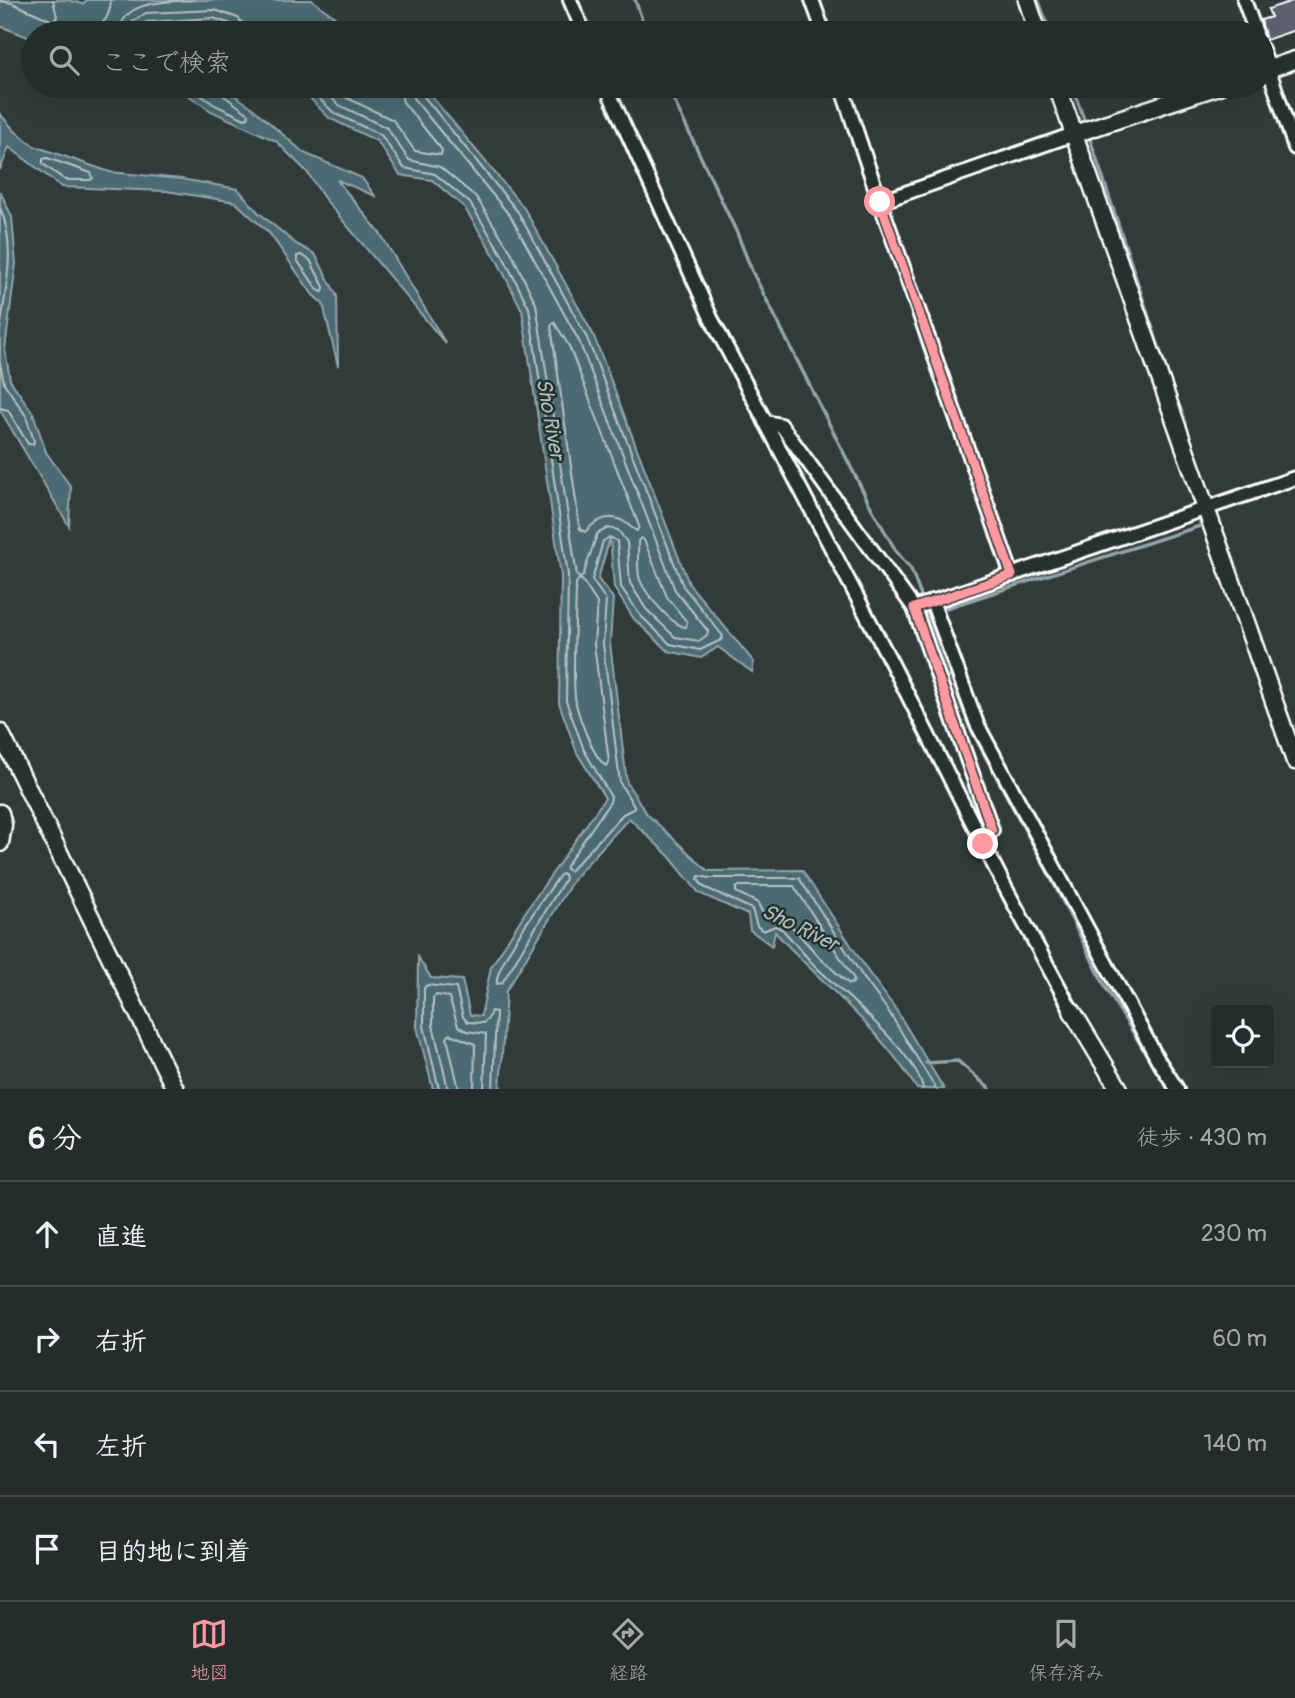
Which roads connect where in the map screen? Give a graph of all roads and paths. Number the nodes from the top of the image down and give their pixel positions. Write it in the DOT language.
graph roads {
  1 [pos="570,0"];
  2 [pos="813,0"];
  3 [pos="1027,0"];
  4 [pos="1244,0"];
  5 [pos="579,21"];
  6 [pos="820,21"];
  7 [pos="1034,21"];
  8 [pos="1252,21"];
  9 [pos="1295,60"];
  10 [pos="1274,67"];
  11 [pos="1274,93"];
  12 [pos="611,98"];
  13 [pos="845,98"];
  14 [pos="1061,98"];
  15 [pos="1183,98"];
  16 [pos="1074,134"];
  17 [pos="1295,148"];
  18 [pos="880,202"];
  19 [pos="765,422"];
  20 [pos="1295,478"];
  21 [pos="1207,509"];
  22 [pos="1012,575"];
  23 [pos="932,601"];
  24 [pos="914,608"];
  25 [pos="0,732"];
  26 [pos="1295,761"];
  27 [pos="0,813"];
  28 [pos="0,843"];
  29 [pos="983,844"];
  30 [pos="1072,1011"];
  31 [pos="175,1089"];
  32 [pos="1119,1089"];
  33 [pos="1177,1089"];
  1 -- 5 [label="street"];
  2 -- 6 [label="street"];
  3 -- 7 [label="street"];
  4 -- 8 [label="street"];
  9 -- 10 [label="street"];
  11 -- 17 [label="street"];
  12 -- 19 [label="street"];
  13 -- 18 [label="street"];
  14 -- 16 [label="street"];
  15 -- 16 [label="street"];
  16 -- 18 [label="street"];
  16 -- 21 [label="street"];
  18 -- 22 [label="street"];
  19 -- 24 [label="street"];
  19 -- 29 [label="street"];
  20 -- 21 [label="street"];
  21 -- 22 [label="street"];
  21 -- 26 [label="street"];
  22 -- 23 [label="street"];
  23 -- 24 [label="street"];
  23 -- 33 [label="street"];
  24 -- 29 [label="street"];
  25 -- 31 [label="street"];
  27 -- 28 [label="street"];
  29 -- 30 [label="street"];
  30 -- 32 [label="street"];
}
